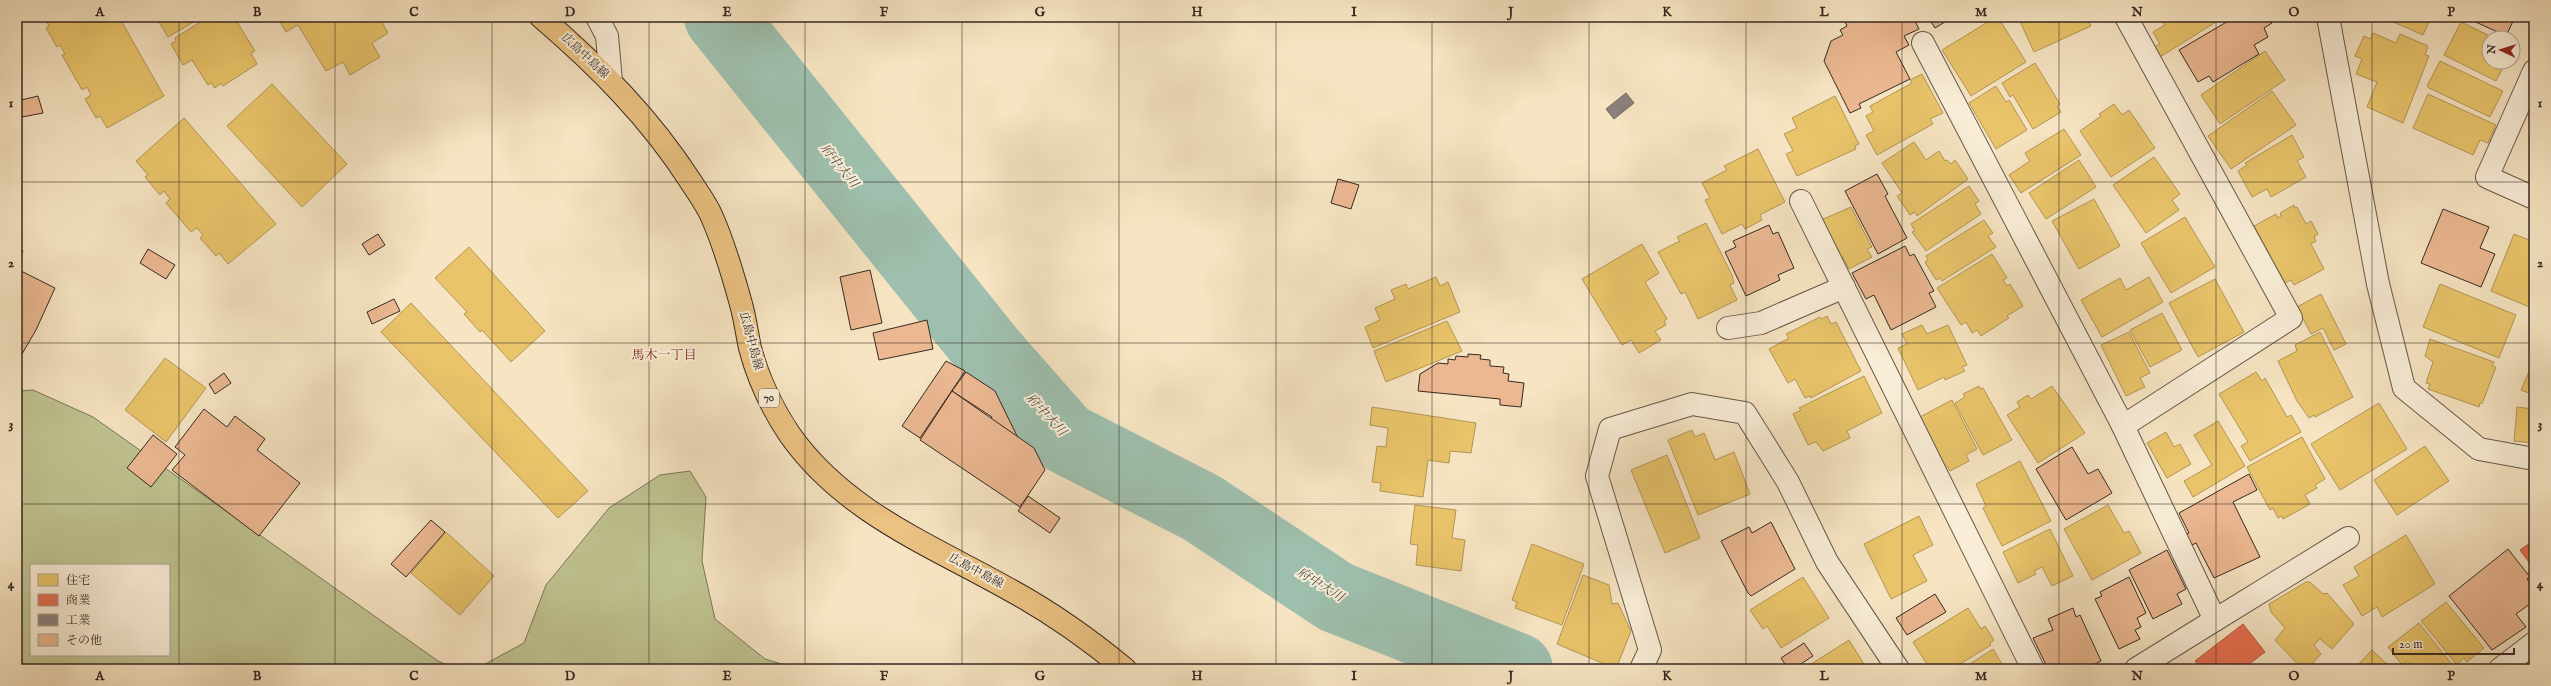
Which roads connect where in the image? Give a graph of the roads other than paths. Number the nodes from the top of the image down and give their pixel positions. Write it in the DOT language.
graph roads {
  1 [pos="541,17"];
  2 [pos="597,17"];
  3 [pos="2126,17"];
  4 [pos="2328,17"];
  5 [pos="1923,43"];
  6 [pos="2534,71"];
  7 [pos="611,81"];
  8 [pos="2534,198"];
  9 [pos="1801,201"];
  10 [pos="1844,287"];
  11 [pos="1728,328"];
  12 [pos="2123,426"];
  13 [pos="2534,459"];
  14 [pos="2348,538"];
  15 [pos="2215,620"];
  16 [pos="2534,644"];
  17 [pos="1125,669"];
  18 [pos="1641,669"];
  19 [pos="1898,669"];
  20 [pos="2032,669"];
  21 [pos="2136,669"];
  22 [pos="2500,669"];
  1 -- 7 [label="main road, 広島中島線 / 70"];
  2 -- 7 [label="street"];
  3 -- 12 [label="street"];
  4 -- 13 [label="street"];
  5 -- 12 [label="street"];
  6 -- 8 [label="street"];
  7 -- 17 [label="main road, 広島中島線 / 70"];
  9 -- 10 [label="street"];
  10 -- 11 [label="street"];
  10 -- 20 [label="street"];
  12 -- 15 [label="street"];
  14 -- 15 [label="street"];
  15 -- 21 [label="street"];
  16 -- 22 [label="street"];
  18 -- 19 [label="street"];
}
